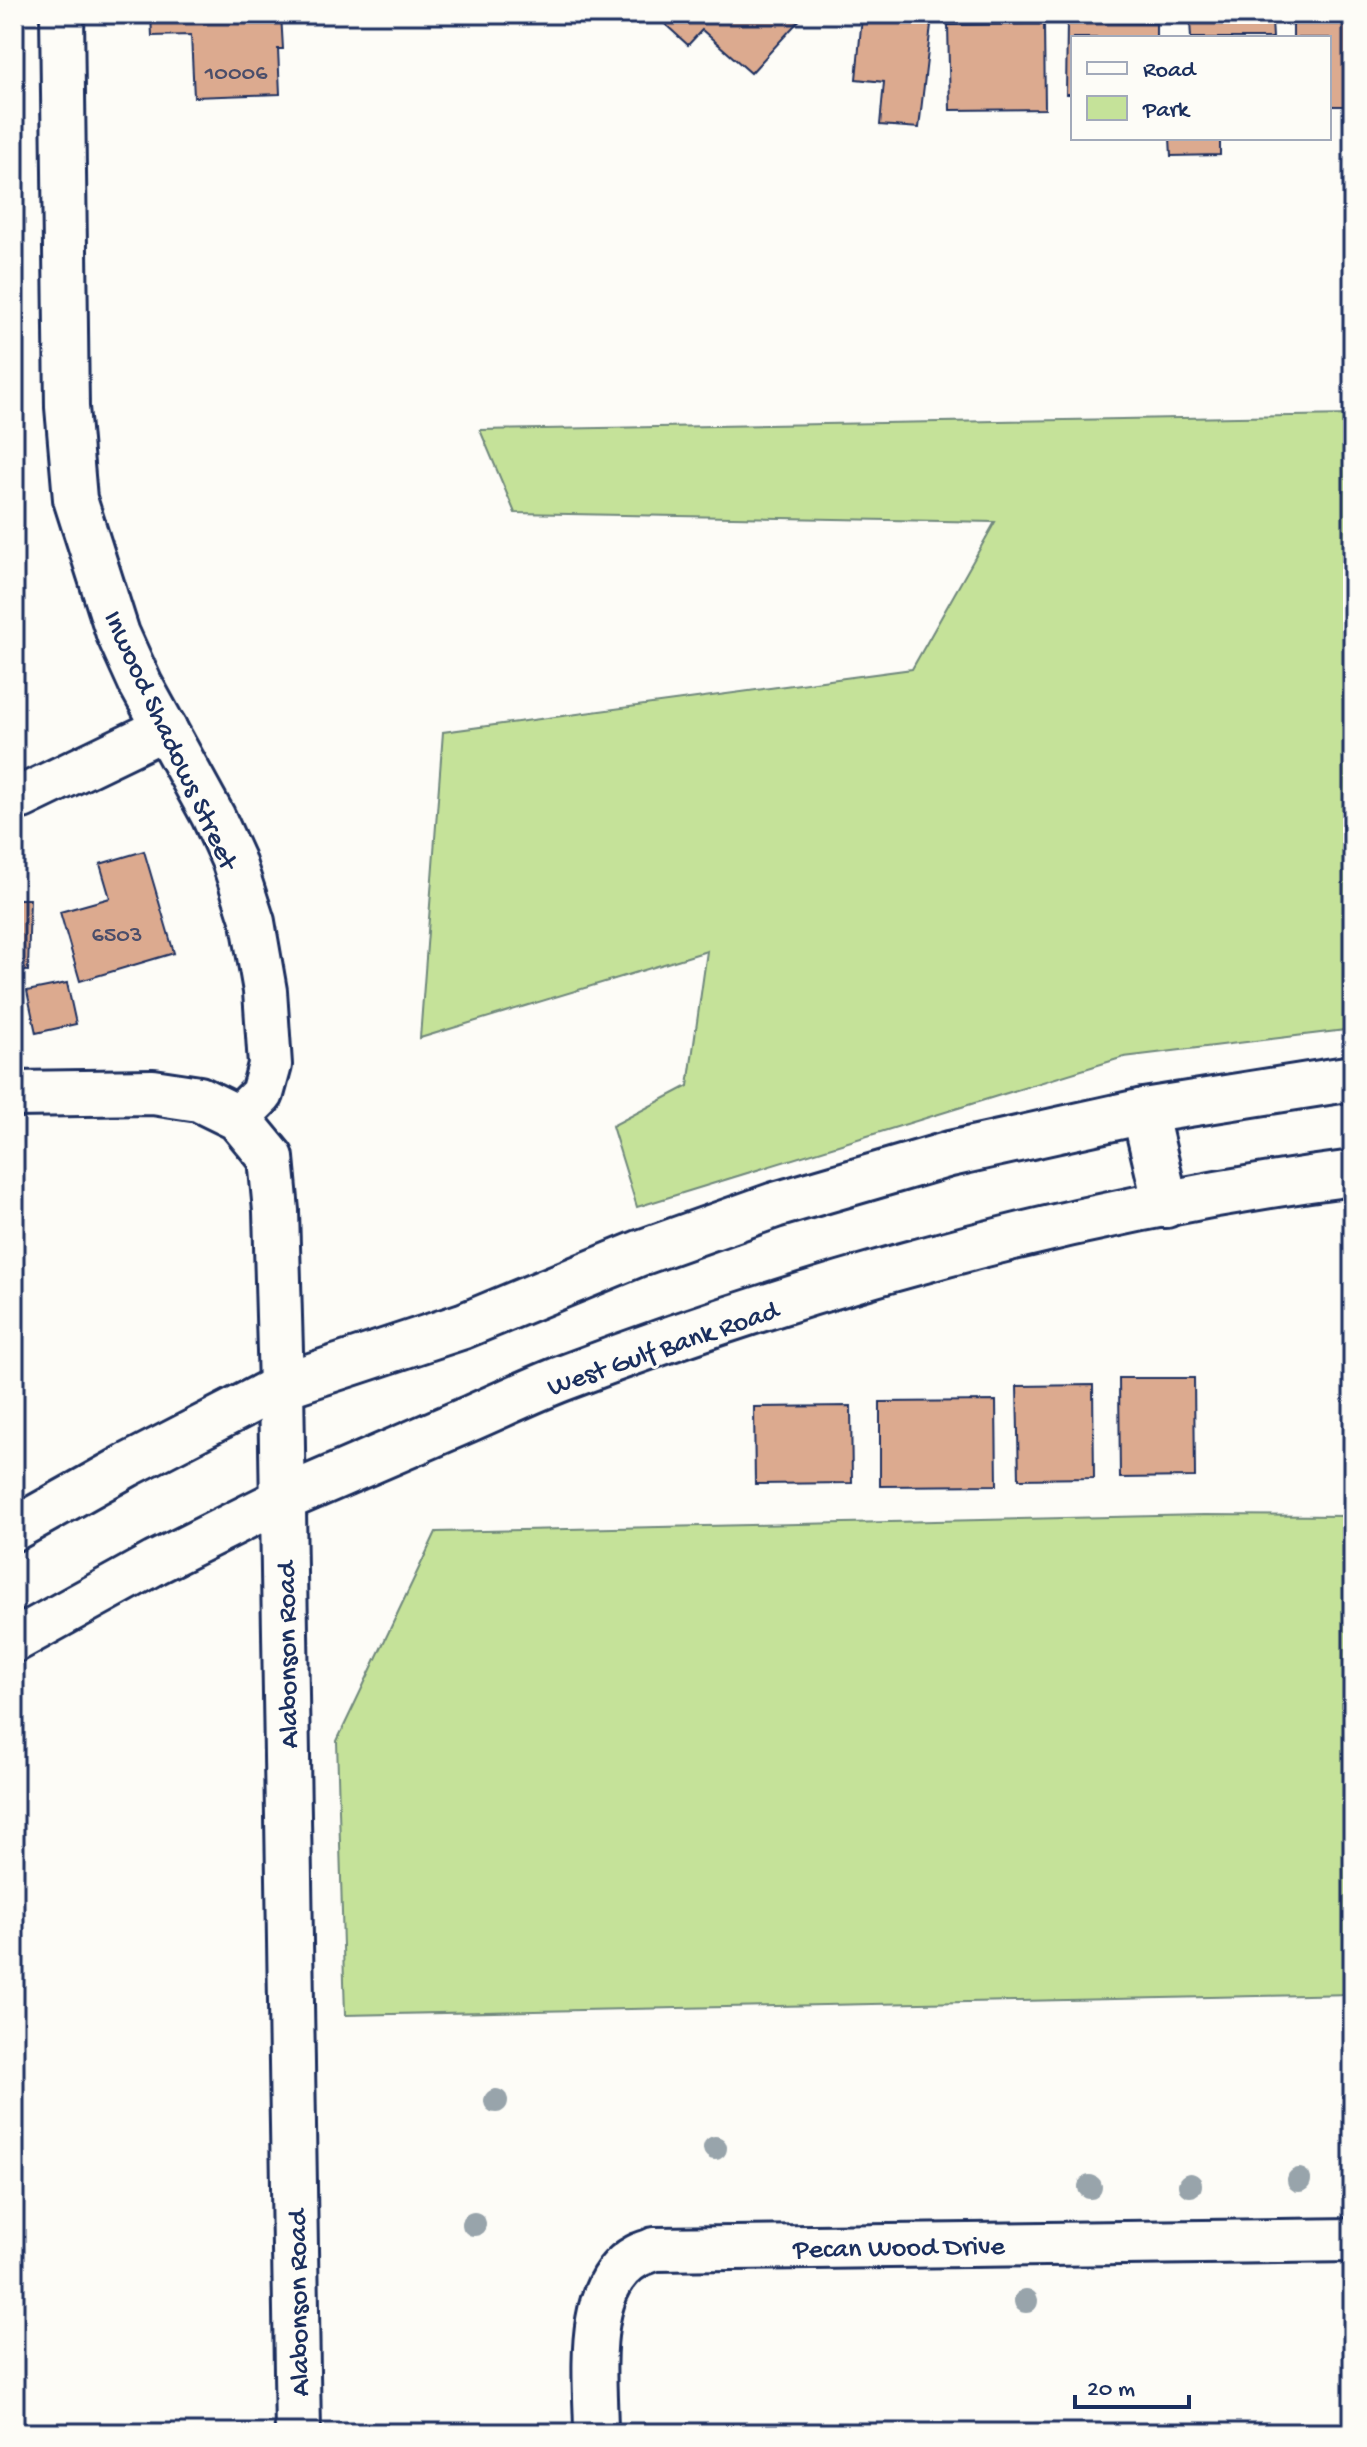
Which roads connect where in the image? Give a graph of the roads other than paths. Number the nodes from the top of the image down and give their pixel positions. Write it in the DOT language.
graph roads {
  1 [pos="62,14"];
  2 [pos="165,728"];
  3 [pos="14,798"];
  4 [pos="1353,1078"];
  5 [pos="14,1094"];
  6 [pos="1144,1111"];
  7 [pos="238,1118"];
  8 [pos="1353,1173"];
  9 [pos="1166,1205"];
  10 [pos="281,1386"];
  11 [pos="283,1499"];
  12 [pos="14,1529"];
  13 [pos="14,1641"];
  14 [pos="1353,2240"];
  15 [pos="298,2433"];
  16 [pos="596,2433"];
  1 -- 2 [label="street, Inwood Shadows Street"];
  2 -- 3 [label="street"];
  2 -- 7 [label="street, Inwood Shadows Street"];
  4 -- 6 [label="street"];
  5 -- 7 [label="street, Alabonson Road"];
  6 -- 9 [label="street"];
  6 -- 10 [label="street"];
  7 -- 10 [label="street, Alabonson Road"];
  8 -- 9 [label="street, West Gulf Bank Road"];
  9 -- 11 [label="street, West Gulf Bank Road"];
  10 -- 11 [label="street, Alabonson Road"];
  10 -- 12 [label="street"];
  11 -- 13 [label="street, West Gulf Bank Road"];
  11 -- 15 [label="street, Alabonson Road"];
  14 -- 16 [label="street, Pecan Wood Drive"];
}
